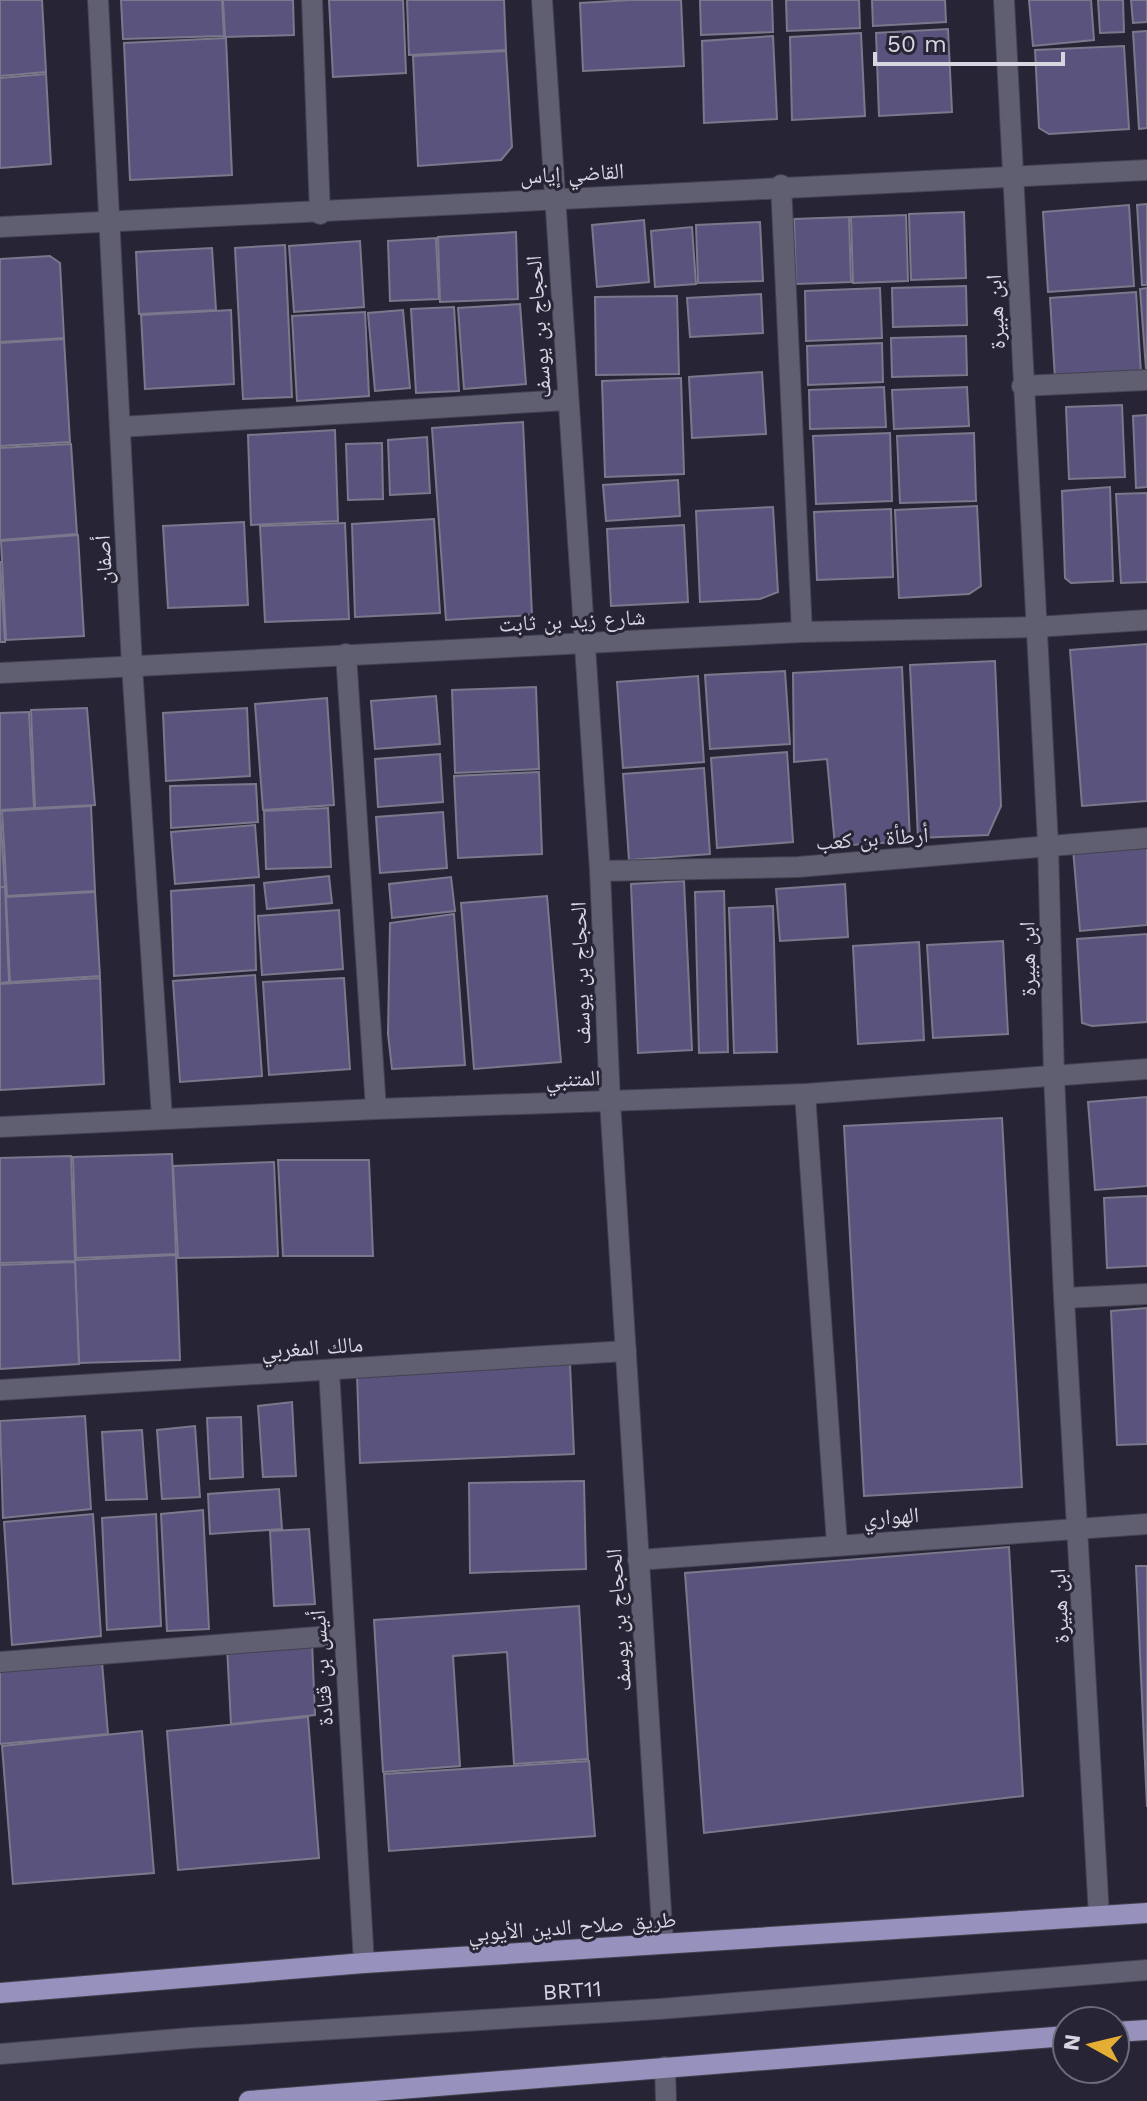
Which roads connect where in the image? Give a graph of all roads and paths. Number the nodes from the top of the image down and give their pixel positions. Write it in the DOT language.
graph roads {
  1 [pos="98,0"];
  2 [pos="312,0"];
  3 [pos="542,0"];
  4 [pos="1004,0"];
  5 [pos="1147,170"];
  6 [pos="1012,175"];
  7 [pos="781,185"];
  8 [pos="554,198"];
  9 [pos="320,214"];
  10 [pos="110,223"];
  11 [pos="0,227"];
  12 [pos="1147,380"];
  13 [pos="1022,386"];
  14 [pos="567,400"];
  15 [pos="120,427"];
  16 [pos="1147,620"];
  17 [pos="1036,627"];
  18 [pos="802,632"];
  19 [pos="582,644"];
  20 [pos="346,654"];
  21 [pos="132,666"];
  22 [pos="0,673"];
  23 [pos="1147,838"];
  24 [pos="1048,844"];
  25 [pos="600,871"];
  26 [pos="1147,1069"];
  27 [pos="1054,1075"];
  28 [pos="805,1094"];
  29 [pos="610,1101"];
  30 [pos="376,1109"];
  31 [pos="162,1118"];
  32 [pos="0,1127"];
  33 [pos="1147,1294"];
  34 [pos="1064,1298"];
  35 [pos="626,1351"];
  36 [pos="329,1370"];
  37 [pos="0,1390"];
  38 [pos="1147,1524"];
  39 [pos="1079,1528"];
  40 [pos="837,1544"];
  41 [pos="638,1560"];
  42 [pos="342,1635"];
  43 [pos="0,1662"];
  44 [pos="1147,1913"];
  45 [pos="1099,1916"];
  46 [pos="663,1943"];
  47 [pos="364,1963"];
  48 [pos="1147,1970"];
  49 [pos="0,1993"];
  50 [pos="1051,2037"];
  51 [pos="0,2054"];
  52 [pos="665,2067"];
  53 [pos="249,2101"];
  54 [pos="666,2101"];
  1 -- 10 [label="street, أصفان"];
  2 -- 9 [label="street"];
  3 -- 8 [label="street, الحجاج بن يوسف"];
  4 -- 6 [label="street, ابن هبيرة"];
  5 -- 6 [label="street, القاضي إياس"];
  6 -- 7 [label="street, القاضي إياس"];
  6 -- 13 [label="street, ابن هبيرة"];
  7 -- 8 [label="street, القاضي إياس"];
  7 -- 18 [label="street"];
  8 -- 9 [label="street, القاضي إياس"];
  8 -- 14 [label="street, الحجاج بن يوسف"];
  9 -- 10 [label="street, القاضي إياس"];
  10 -- 11 [label="street, القاضي إياس"];
  10 -- 15 [label="street, أصفان"];
  12 -- 13 [label="street"];
  13 -- 17 [label="street, ابن هبيرة"];
  14 -- 15 [label="street"];
  14 -- 19 [label="street, الحجاج بن يوسف"];
  15 -- 21 [label="street, أصفان"];
  16 -- 17 [label="street, شارع زيد بن ثابت"];
  17 -- 18 [label="street, شارع زيد بن ثابت"];
  17 -- 24 [label="street, ابن هبيرة"];
  18 -- 19 [label="street, شارع زيد بن ثابت"];
  19 -- 20 [label="street, شارع زيد بن ثابت"];
  19 -- 25 [label="street, الحجاج بن يوسف"];
  20 -- 21 [label="street, شارع زيد بن ثابت"];
  20 -- 30 [label="street"];
  21 -- 22 [label="street, شارع زيد بن ثابت"];
  21 -- 31 [label="street, أصفان"];
  23 -- 24 [label="street, أرطأة بن كعب"];
  24 -- 25 [label="street, أرطأة بن كعب"];
  24 -- 27 [label="street, ابن هبيرة"];
  25 -- 29 [label="street, الحجاج بن يوسف"];
  26 -- 27 [label="street, المتنبي"];
  27 -- 28 [label="street, المتنبي"];
  27 -- 34 [label="street, ابن هبيرة"];
  28 -- 29 [label="street, المتنبي"];
  28 -- 40 [label="street"];
  29 -- 30 [label="street, المتنبي"];
  29 -- 35 [label="street, الحجاج بن يوسف"];
  30 -- 31 [label="street, المتنبي"];
  31 -- 32 [label="street, المتنبي"];
  33 -- 34 [label="street"];
  34 -- 39 [label="street, ابن هبيرة"];
  35 -- 36 [label="street, مالك المغربي"];
  35 -- 41 [label="street, الحجاج بن يوسف"];
  36 -- 37 [label="street, مالك المغربي"];
  36 -- 42 [label="street, أنيس بن قتادة"];
  38 -- 39 [label="street, الهواري"];
  39 -- 40 [label="street, الهواري"];
  39 -- 45 [label="street, ابن هبيرة"];
  40 -- 41 [label="street, الهواري"];
  41 -- 46 [label="street, الحجاج بن يوسف"];
  42 -- 43 [label="street"];
  42 -- 47 [label="street, أنيس بن قتادة"];
  44 -- 45 [label="main road, طريق صلاح الدين الأيوبي"];
  45 -- 46 [label="main road, طريق صلاح الدين الأيوبي"];
  46 -- 47 [label="main road, طريق صلاح الدين الأيوبي"];
  47 -- 49 [label="main road, طريق صلاح الدين الأيوبي"];
  48 -- 51 [label="street, BRT11"];
  50 -- 52 [label="main road"];
  52 -- 53 [label="main road"];
  52 -- 54 [label="street"];
}
